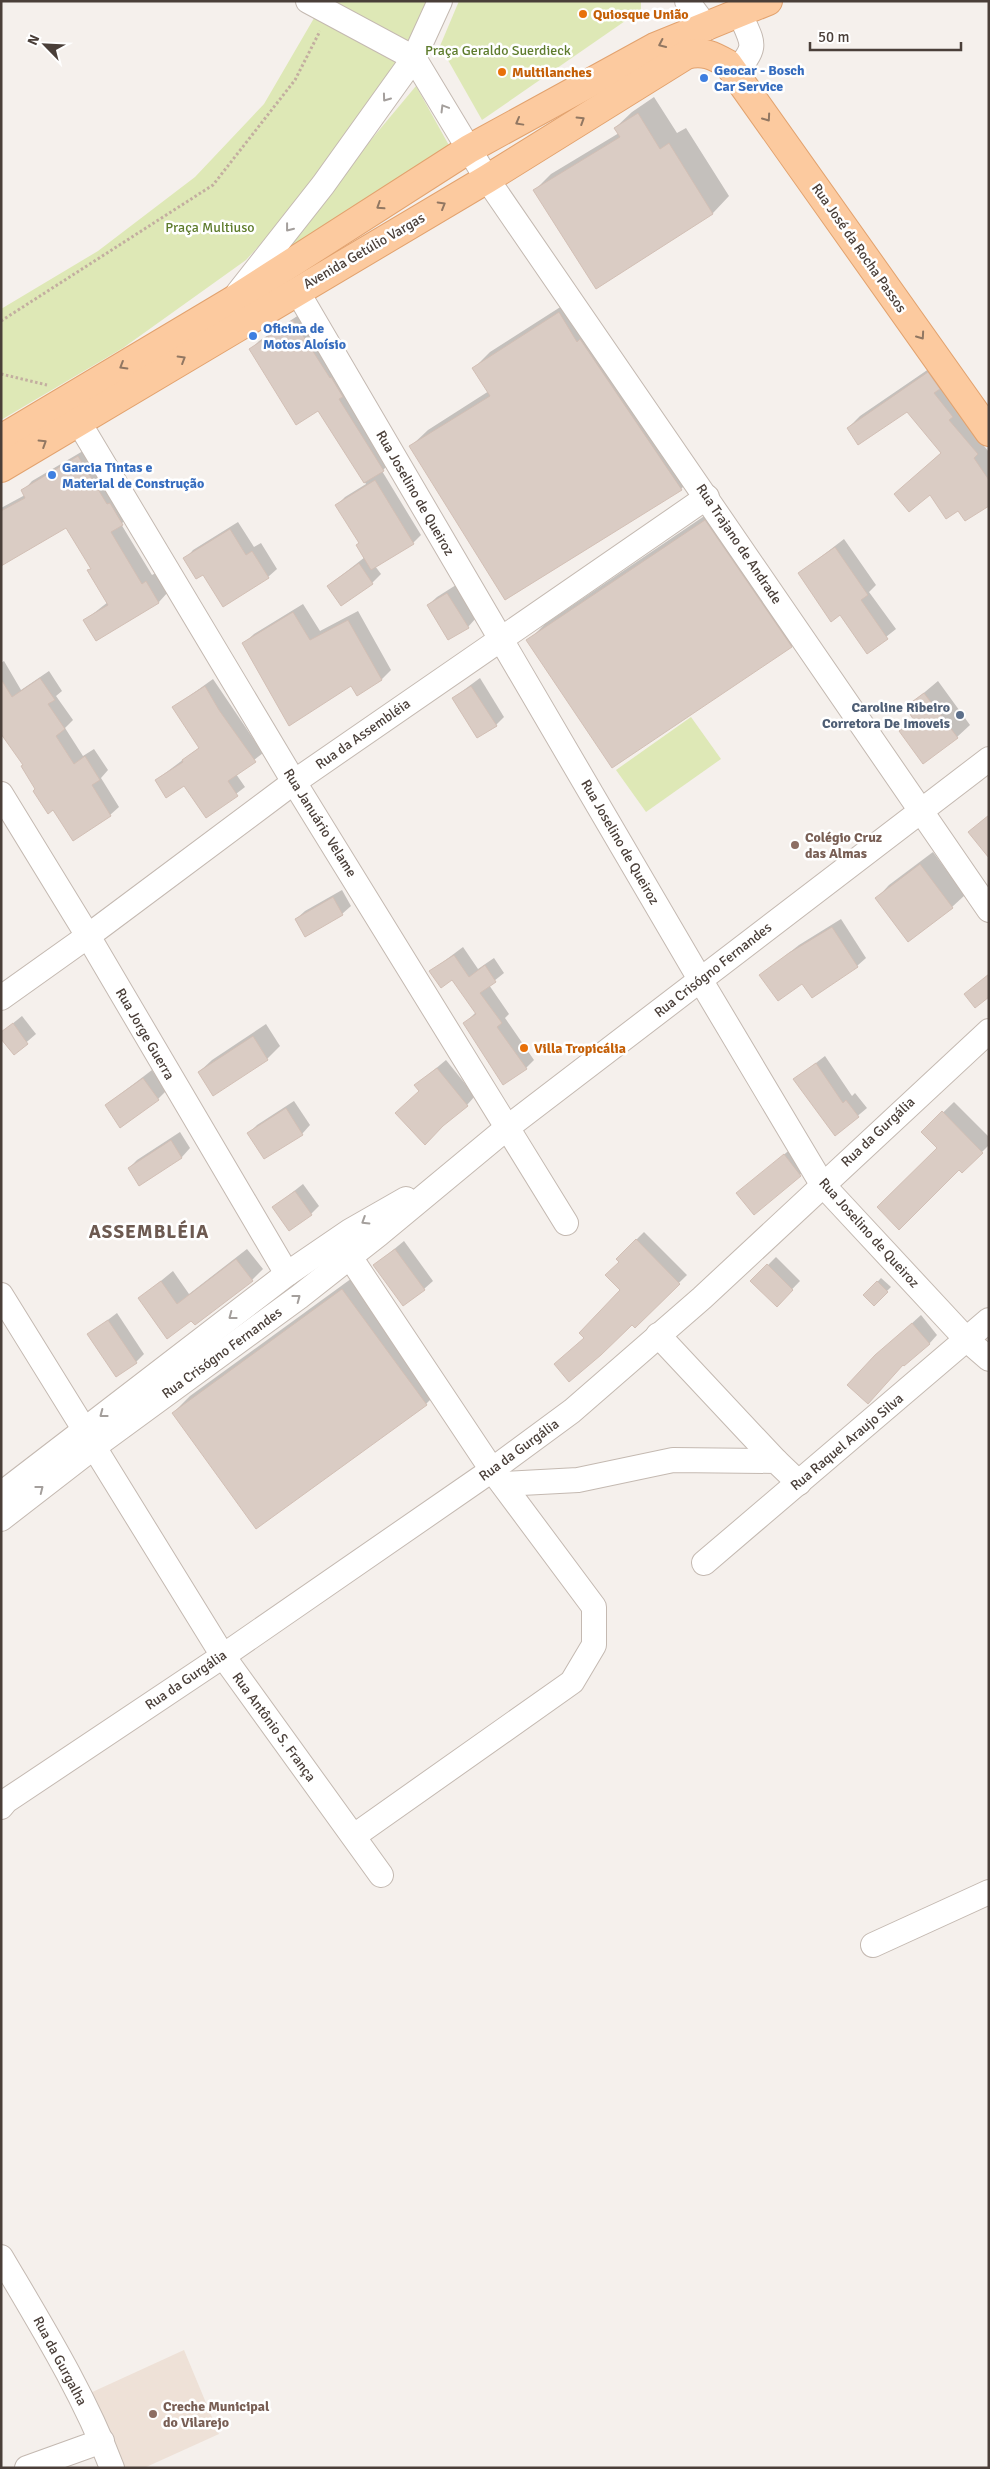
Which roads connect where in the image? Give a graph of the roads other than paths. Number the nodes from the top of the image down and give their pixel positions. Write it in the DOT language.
graph roads {
  1 [pos="308,1"];
  2 [pos="440,1"];
  3 [pos="687,1"];
  4 [pos="768,1"];
  5 [pos="740,14"];
  6 [pos="707,28"];
  7 [pos="414,58"];
  8 [pos="732,69"];
  9 [pos="469,150"];
  10 [pos="487,178"];
  11 [pos="297,291"];
  12 [pos="232,300"];
  13 [pos="78,421"];
  14 [pos="989,432"];
  15 [pos="1,439"];
  16 [pos="1,468"];
  17 [pos="707,497"];
  18 [pos="501,639"];
  19 [pos="989,759"];
  20 [pos="294,782"];
  21 [pos="1,794"];
  22 [pos="919,810"];
  23 [pos="989,910"];
  24 [pos="88,936"];
  25 [pos="701,981"];
  26 [pos="1,998"];
  27 [pos="989,1031"];
  28 [pos="508,1127"];
  29 [pos="439,1183"];
  30 [pos="822,1184"];
  31 [pos="566,1223"];
  32 [pos="350,1258"];
  33 [pos="287,1274"];
  34 [pos="1,1295"];
  35 [pos="989,1320"];
  36 [pos="658,1335"];
  37 [pos="966,1340"];
  38 [pos="989,1359"];
  39 [pos="89,1438"];
  40 [pos="776,1461"];
  41 [pos="498,1477"];
  42 [pos="799,1483"];
  43 [pos="1,1494"];
  44 [pos="1,1519"];
  45 [pos="704,1563"];
  46 [pos="223,1656"];
  47 [pos="3,1801"];
  48 [pos="354,1836"];
  49 [pos="381,1875"];
  50 [pos="989,1892"];
  51 [pos="873,1945"];
  52 [pos="1,2257"];
  53 [pos="102,2441"];
  54 [pos="26,2468"];
  55 [pos="112,2468"];
  1 -- 7 [label="street"];
  2 -- 7 [label="street"];
  3 -- 6 [label="street"];
  4 -- 5 [label="main road, Avenida Getúlio Vargas"];
  5 -- 6 [label="main road, Avenida Getúlio Vargas"];
  5 -- 8 [label="street"];
  6 -- 9 [label="main road, Avenida Getúlio Vargas, one-way"];
  9 -- 7 [label="street, Rua Trajano de Andrade, one-way"];
  7 -- 12 [label="street, one-way"];
  10 -- 8 [label="main road, Avenida Getúlio Vargas, one-way"];
  8 -- 14 [label="main road, Rua José da Rocha Passos, one-way"];
  9 -- 10 [label="street, Rua Trajano de Andrade"];
  9 -- 12 [label="main road, Avenida Getúlio Vargas, one-way"];
  11 -- 10 [label="main road, Avenida Getúlio Vargas, one-way"];
  10 -- 17 [label="street, Rua Trajano de Andrade"];
  13 -- 11 [label="main road, Avenida Getúlio Vargas, one-way"];
  11 -- 18 [label="street, Rua Joselino de Queiroz"];
  12 -- 15 [label="main road, Avenida Getúlio Vargas, one-way"];
  16 -- 13 [label="main road, Avenida Getúlio Vargas, one-way"];
  13 -- 20 [label="street, Rua Januário Velame"];
  17 -- 18 [label="street, Rua da Assembléia"];
  17 -- 22 [label="street, Rua Trajano de Andrade"];
  18 -- 20 [label="street, Rua da Assembléia"];
  18 -- 25 [label="street, Rua Joselino de Queiroz"];
  19 -- 22 [label="street, Rua Crisógno Fernandes"];
  20 -- 24 [label="street, Rua da Assembléia"];
  20 -- 28 [label="street, Rua Januário Velame"];
  21 -- 24 [label="street, Rua Jorge Guerra"];
  22 -- 23 [label="street, Rua Trajano de Andrade"];
  22 -- 25 [label="street, Rua Crisógno Fernandes"];
  24 -- 26 [label="street, Rua da Assembléia"];
  24 -- 33 [label="street, Rua Jorge Guerra"];
  25 -- 28 [label="street, Rua Crisógno Fernandes"];
  25 -- 30 [label="street, Rua Joselino de Queiroz"];
  27 -- 30 [label="street, Rua da Gurgália"];
  28 -- 29 [label="street, Rua Crisógno Fernandes"];
  28 -- 31 [label="street, Rua Januário Velame"];
  29 -- 32 [label="street, Rua Crisógno Fernandes"];
  29 -- 33 [label="street, Rua Crisógno Fernandes, one-way"];
  30 -- 36 [label="street, Rua da Gurgália"];
  30 -- 37 [label="street, Rua Joselino de Queiroz"];
  39 -- 32 [label="street, Rua Crisógno Fernandes, one-way"];
  32 -- 41 [label="street"];
  33 -- 39 [label="street, Rua Crisógno Fernandes, one-way"];
  34 -- 39 [label="street, Rua Antônio S. França"];
  35 -- 37 [label="street, Rua Raquel Araujo Silva"];
  36 -- 40 [label="street"];
  36 -- 41 [label="street, Rua da Gurgália"];
  37 -- 38 [label="street, Rua Joselino de Queiroz"];
  37 -- 42 [label="street, Rua Raquel Araujo Silva"];
  39 -- 43 [label="street, Rua Crisógno Fernandes"];
  44 -- 39 [label="street, Rua Crisógno Fernandes, one-way"];
  39 -- 46 [label="street, Rua Antônio S. França"];
  40 -- 41 [label="street"];
  40 -- 42 [label="street"];
  41 -- 46 [label="street, Rua da Gurgália"];
  41 -- 48 [label="street"];
  42 -- 45 [label="street, Rua Raquel Araujo Silva"];
  46 -- 47 [label="street, Rua da Gurgália"];
  46 -- 48 [label="street, Rua Antônio S. França"];
  48 -- 49 [label="street, Rua Antônio S. França"];
  50 -- 51 [label="street"];
  52 -- 53 [label="street, Rua da Gurgalha"];
  53 -- 54 [label="street"];
  53 -- 55 [label="street, Rua da Gurgalha"];
}
